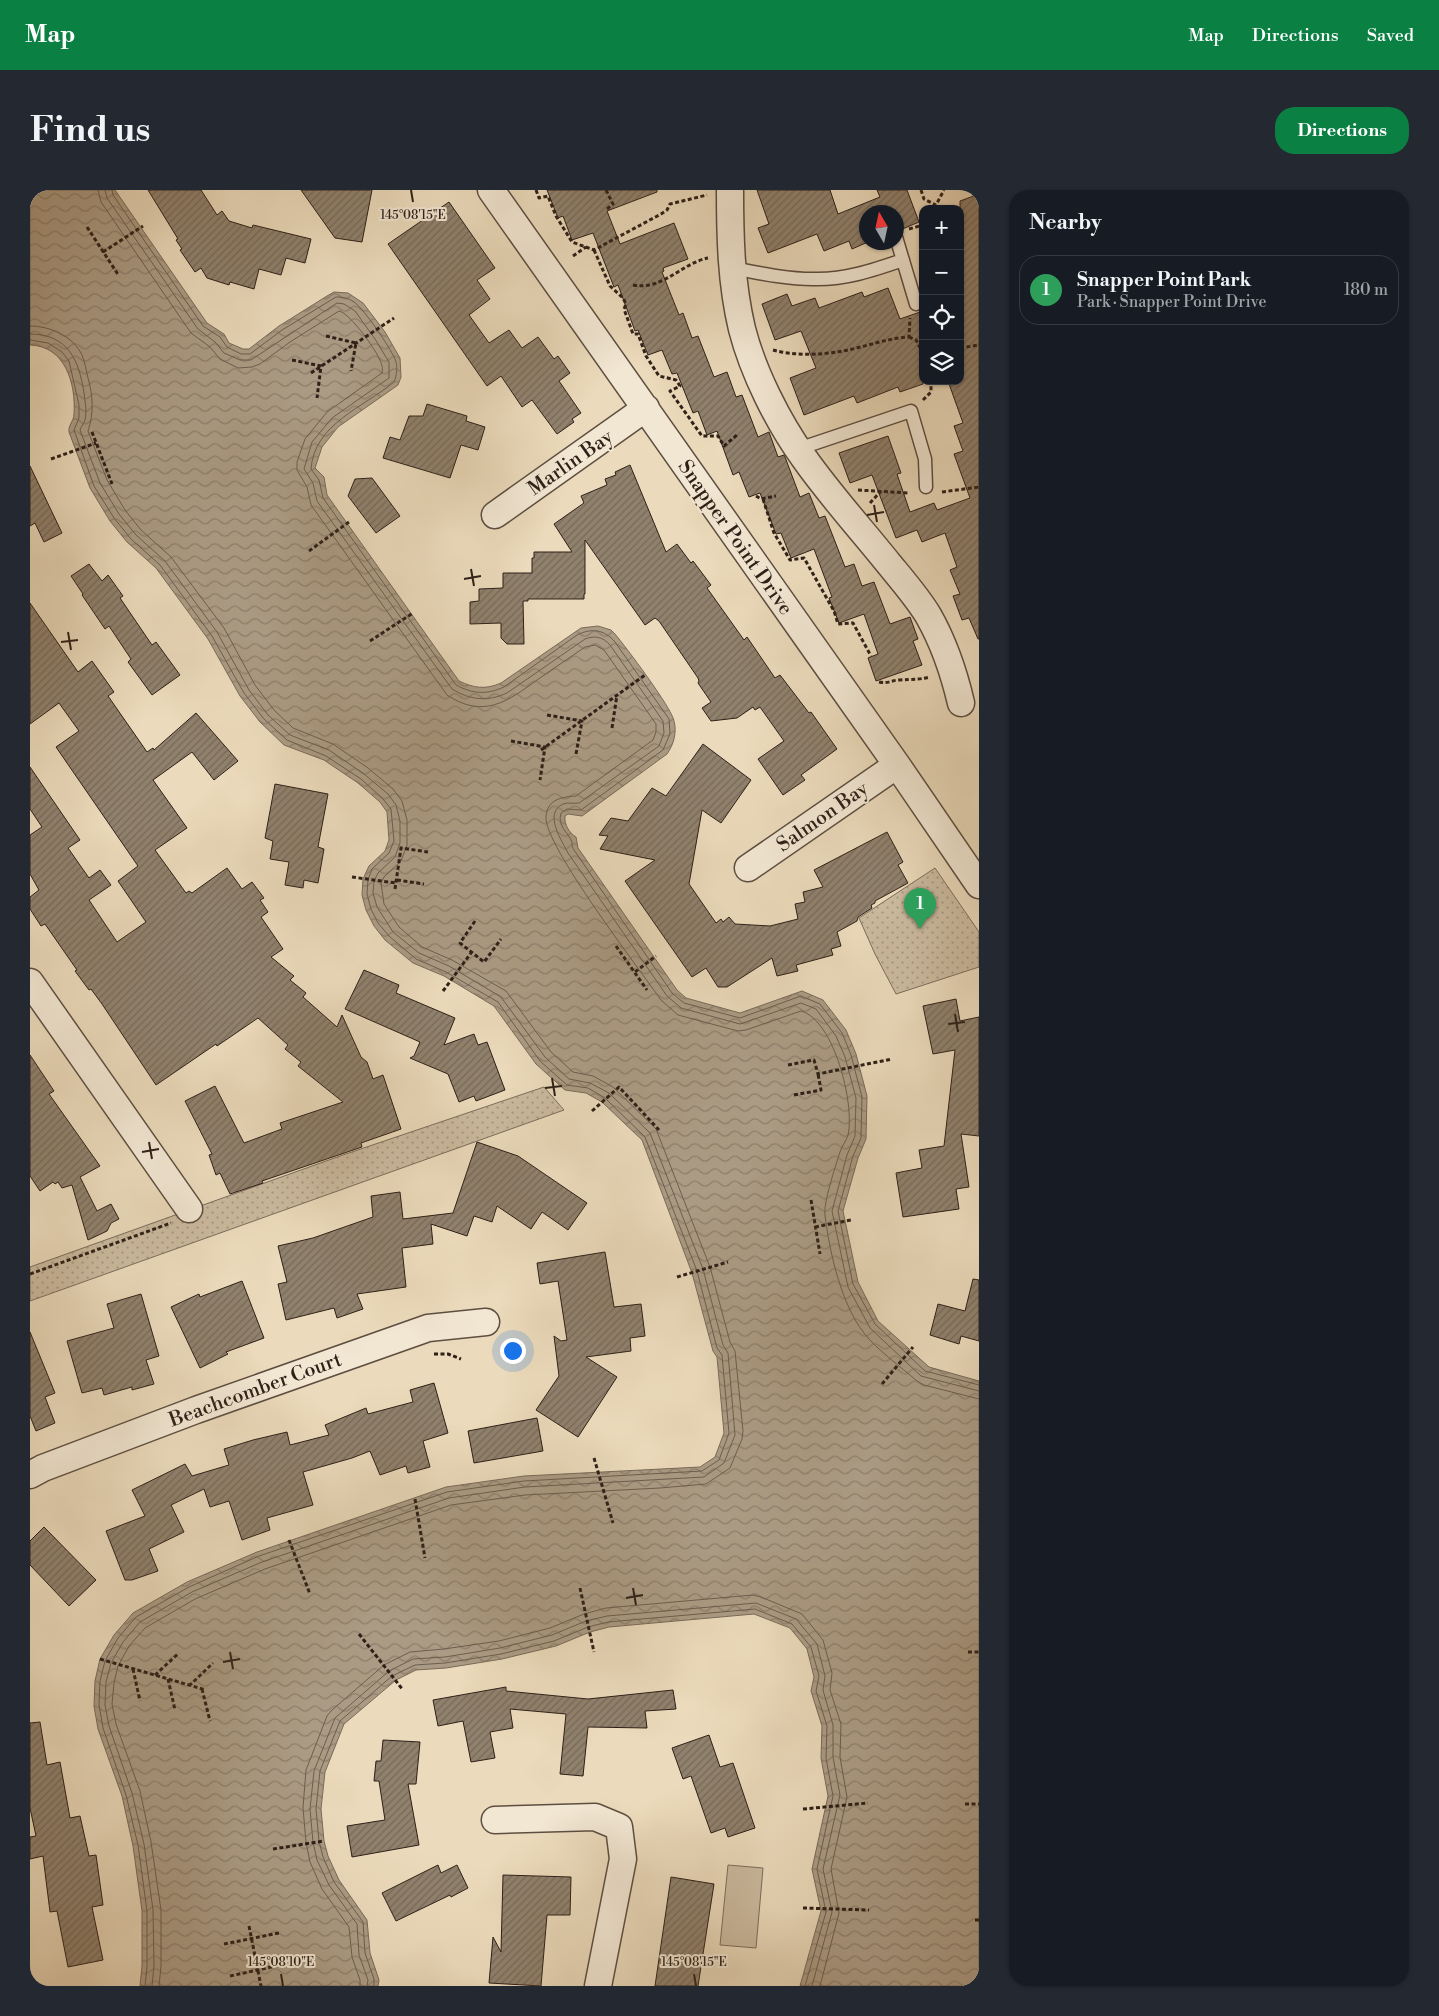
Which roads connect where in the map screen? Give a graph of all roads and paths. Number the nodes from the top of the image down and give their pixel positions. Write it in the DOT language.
graph roads {
  1 [pos="491,190"];
  2 [pos="536,190"];
  3 [pos="606,190"];
  4 [pos="921,190"];
  5 [pos="944,190"];
  6 [pos="720,192"];
  7 [pos="932,205"];
  8 [pos="936,205"];
  9 [pos="607,209"];
  10 [pos="142,226"];
  11 [pos="86,227"];
  12 [pos="586,246"];
  13 [pos="594,250"];
  14 [pos="900,250"];
  15 [pos="103,252"];
  16 [pos="573,256"];
  17 [pos="903,260"];
  18 [pos="732,261"];
  19 [pos="119,276"];
  20 [pos="633,285"];
  21 [pos="912,289"];
  22 [pos="916,304"];
  23 [pos="394,318"];
  24 [pos="326,336"];
  25 [pos="909,337"];
  26 [pos="746,342"];
  27 [pos="356,343"];
  28 [pos="979,345"];
  29 [pos="919,346"];
  30 [pos="964,347"];
  31 [pos="292,360"];
  32 [pos="321,366"];
  33 [pos="352,371"];
  34 [pos="311,373"];
  35 [pos="317,398"];
  36 [pos="646,408"];
  37 [pos="92,432"];
  38 [pos="737,435"];
  39 [pos="96,443"];
  40 [pos="798,448"];
  41 [pos="51,459"];
  42 [pos="112,484"];
  43 [pos="926,487"];
  44 [pos="756,496"];
  45 [pos="776,496"];
  46 [pos="763,499"];
  47 [pos="495,515"];
  48 [pos="349,522"];
  49 [pos="309,551"];
  50 [pos="413,613"];
  51 [pos="370,641"];
  52 [pos="871,656"];
  53 [pos="953,672"];
  54 [pos="645,675"];
  55 [pos="879,682"];
  56 [pos="617,695"];
  57 [pos="961,703"];
  58 [pos="547,715"];
  59 [pos="582,720"];
  60 [pos="612,728"];
  61 [pos="511,741"];
  62 [pos="545,747"];
  63 [pos="541,750"];
  64 [pos="576,754"];
  65 [pos="897,765"];
  66 [pos="540,780"];
  67 [pos="428,852"];
  68 [pos="748,868"];
  69 [pos="352,877"];
  70 [pos="396,882"];
  71 [pos="424,884"];
  72 [pos="979,885"];
  73 [pos="395,889"];
  74 [pos="475,921"];
  75 [pos="501,939"];
  76 [pos="616,946"];
  77 [pos="471,953"];
  78 [pos="656,956"];
  79 [pos="635,972"];
  80 [pos="30,982"];
  81 [pos="647,990"];
  82 [pos="443,991"];
  83 [pos="892,1059"];
  84 [pos="788,1065"];
  85 [pos="818,1074"];
  86 [pos="794,1095"];
  87 [pos="592,1111"];
  88 [pos="659,1130"];
  89 [pos="811,1200"];
  90 [pos="189,1209"];
  91 [pos="851,1220"];
  92 [pos="815,1227"];
  93 [pos="820,1254"];
  94 [pos="728,1262"];
  95 [pos="30,1274"];
  96 [pos="677,1277"];
  97 [pos="486,1322"];
  98 [pos="913,1347"];
  99 [pos="882,1384"];
  100 [pos="594,1458"];
  101 [pos="30,1474"];
  102 [pos="415,1499"];
  103 [pos="613,1522"];
  104 [pos="289,1540"];
  105 [pos="425,1558"];
  106 [pos="580,1588"];
  107 [pos="310,1594"];
  108 [pos="359,1634"];
  109 [pos="594,1652"];
  110 [pos="968,1652"];
  111 [pos="979,1652"];
  112 [pos="179,1653"];
  113 [pos="100,1659"];
  114 [pos="214,1663"];
  115 [pos="133,1669"];
  116 [pos="155,1676"];
  117 [pos="168,1679"];
  118 [pos="189,1686"];
  119 [pos="403,1690"];
  120 [pos="140,1700"];
  121 [pos="175,1710"];
  122 [pos="210,1721"];
  123 [pos="868,1803"];
  124 [pos="965,1804"];
  125 [pos="979,1804"];
  126 [pos="802,1809"];
  127 [pos="495,1820"];
  128 [pos="324,1841"];
  129 [pos="273,1849"];
  130 [pos="803,1908"];
  131 [pos="869,1910"];
  132 [pos="249,1926"];
  133 [pos="279,1933"];
  134 [pos="251,1939"];
  135 [pos="224,1944"];
  136 [pos="286,1964"];
  137 [pos="258,1970"];
  138 [pos="230,1976"];
  139 [pos="261,1986"];
  140 [pos="598,1986"];
  1 -- 36 [label="street, Snapper Point Drive"];
  2 -- 12 [label="path"];
  3 -- 9 [label="path"];
  4 -- 7 [label="path"];
  5 -- 8 [label="path"];
  6 -- 13 [label="path"];
  6 -- 18 [label="street"];
  10 -- 15 [label="path"];
  11 -- 15 [label="path"];
  12 -- 13 [label="path"];
  12 -- 16 [label="path"];
  13 -- 38 [label="path"];
  14 -- 17 [label="lane"];
  15 -- 19 [label="path"];
  17 -- 18 [label="lane"];
  17 -- 21 [label="lane"];
  18 -- 20 [label="path"];
  18 -- 26 [label="street"];
  21 -- 22 [label="lane"];
  21 -- 25 [label="path"];
  23 -- 27 [label="path"];
  24 -- 27 [label="path"];
  25 -- 26 [label="path"];
  25 -- 29 [label="path"];
  26 -- 40 [label="street"];
  27 -- 32 [label="path"];
  27 -- 33 [label="path"];
  28 -- 30 [label="path"];
  31 -- 32 [label="path"];
  32 -- 34 [label="path"];
  32 -- 35 [label="path"];
  36 -- 47 [label="street, Marlin Bay"];
  36 -- 65 [label="street, Snapper Point Drive"];
  37 -- 39 [label="path"];
  39 -- 41 [label="path"];
  39 -- 42 [label="path"];
  40 -- 43 [label="lane"];
  40 -- 53 [label="street"];
  44 -- 46 [label="path"];
  45 -- 46 [label="path"];
  46 -- 52 [label="path"];
  48 -- 49 [label="path"];
  50 -- 51 [label="path"];
  53 -- 55 [label="path"];
  53 -- 57 [label="street"];
  54 -- 56 [label="path"];
  56 -- 59 [label="path"];
  56 -- 60 [label="path"];
  58 -- 59 [label="path"];
  59 -- 62 [label="path"];
  59 -- 64 [label="path"];
  61 -- 62 [label="path"];
  62 -- 63 [label="path"];
  62 -- 66 [label="path"];
  65 -- 68 [label="street, Salmon Bay"];
  65 -- 72 [label="street, Snapper Point Drive"];
  67 -- 70 [label="path"];
  69 -- 70 [label="path"];
  70 -- 71 [label="path"];
  70 -- 73 [label="path"];
  74 -- 77 [label="path"];
  75 -- 77 [label="path"];
  76 -- 79 [label="path"];
  77 -- 82 [label="path"];
  78 -- 79 [label="path"];
  79 -- 81 [label="path"];
  80 -- 90 [label="street"];
  83 -- 85 [label="path"];
  84 -- 85 [label="path"];
  85 -- 86 [label="path"];
  87 -- 88 [label="path"];
  89 -- 92 [label="path"];
  90 -- 95 [label="path"];
  91 -- 92 [label="path"];
  92 -- 93 [label="path"];
  94 -- 96 [label="path"];
  97 -- 101 [label="street, Beachcomber Court"];
  98 -- 99 [label="path"];
  100 -- 103 [label="path"];
  102 -- 105 [label="path"];
  104 -- 107 [label="path"];
  106 -- 109 [label="path"];
  108 -- 119 [label="path"];
  110 -- 111 [label="path"];
  112 -- 116 [label="path"];
  113 -- 115 [label="path"];
  114 -- 118 [label="path"];
  115 -- 116 [label="path"];
  115 -- 120 [label="path"];
  116 -- 117 [label="path"];
  117 -- 118 [label="path"];
  117 -- 121 [label="path"];
  118 -- 122 [label="path"];
  123 -- 126 [label="path"];
  124 -- 125 [label="path"];
  127 -- 140 [label="street"];
  128 -- 129 [label="path"];
  130 -- 131 [label="path"];
  132 -- 134 [label="path"];
  133 -- 134 [label="path"];
  134 -- 135 [label="path"];
  134 -- 137 [label="path"];
  136 -- 137 [label="path"];
  137 -- 138 [label="path"];
  137 -- 139 [label="path"];
}
